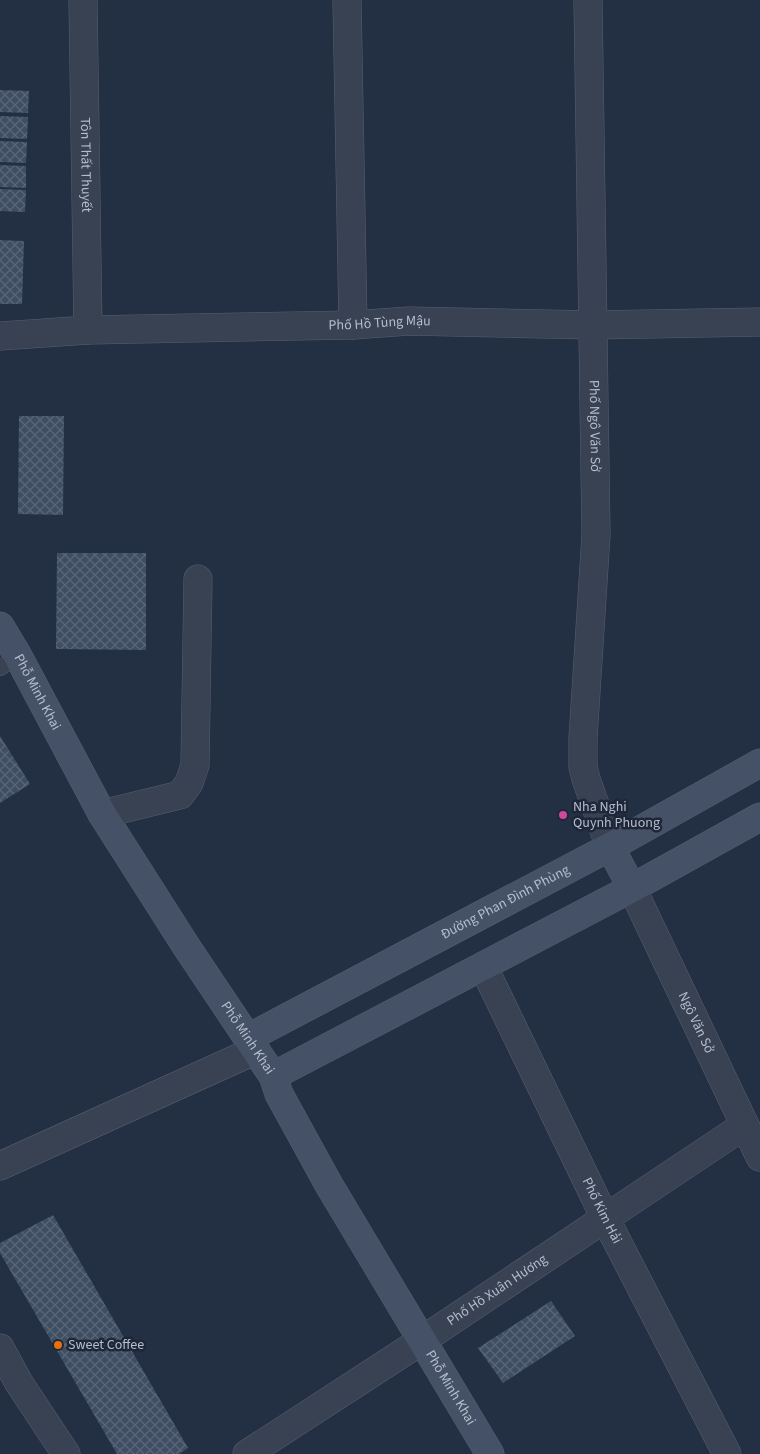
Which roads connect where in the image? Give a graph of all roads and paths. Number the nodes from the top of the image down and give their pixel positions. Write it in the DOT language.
graph roads {
  1 [pos="83,0"];
  2 [pos="346,0"];
  3 [pos="588,0"];
  4 [pos="760,322"];
  5 [pos="353,324"];
  6 [pos="593,324"];
  7 [pos="88,330"];
  8 [pos="0,336"];
  9 [pos="198,579"];
  10 [pos="0,626"];
  11 [pos="9,662"];
  12 [pos="760,763"];
  13 [pos="102,814"];
  14 [pos="760,817"];
  15 [pos="610,847"];
  16 [pos="632,888"];
  17 [pos="483,966"];
  18 [pos="252,1044"];
  19 [pos="273,1076"];
  20 [pos="745,1125"];
  21 [pos="760,1157"];
  22 [pos="0,1166"];
  23 [pos="605,1218"];
  24 [pos="421,1341"];
  25 [pos="0,1348"];
  26 [pos="66,1454"];
  27 [pos="247,1454"];
  28 [pos="490,1454"];
  29 [pos="727,1454"];
  1 -- 7 [label="street, Tôn Thất Thuyết"];
  2 -- 5 [label="street"];
  3 -- 6 [label="street, Phố Ngô Văn Sở"];
  4 -- 6 [label="street, Phố Hồ Tùng Mậu"];
  5 -- 6 [label="street, Phố Hồ Tùng Mậu"];
  5 -- 7 [label="street, Phố Hồ Tùng Mậu"];
  6 -- 15 [label="street, Phố Ngô Văn Sở"];
  7 -- 8 [label="street, Phố Hồ Tùng Mậu"];
  9 -- 13 [label="street"];
  10 -- 11 [label="street, Phỗ Minh Khai"];
  11 -- 13 [label="street, Phỗ Minh Khai"];
  12 -- 15 [label="street, Đường Phan Đình Phùng"];
  13 -- 18 [label="street, Phỗ Minh Khai"];
  14 -- 16 [label="street"];
  15 -- 16 [label="street"];
  15 -- 18 [label="street, Đường Phan Đình Phùng"];
  16 -- 17 [label="street"];
  16 -- 20 [label="street, Ngô Văn Sở"];
  17 -- 19 [label="street"];
  17 -- 23 [label="street, Phố Kim Hải"];
  18 -- 19 [label="street, Phỗ Minh Khai"];
  18 -- 22 [label="street"];
  19 -- 24 [label="street, Phỗ Minh Khai"];
  20 -- 21 [label="street, Ngô Văn Sở"];
  20 -- 23 [label="street, Phố Hồ Xuân Hương"];
  23 -- 24 [label="street, Phố Hồ Xuân Hương"];
  23 -- 29 [label="street, Phố Kim Hải"];
  24 -- 27 [label="street, Phố Hồ Xuân Hương"];
  24 -- 28 [label="street, Phỗ Minh Khai"];
  25 -- 26 [label="street"];
}
